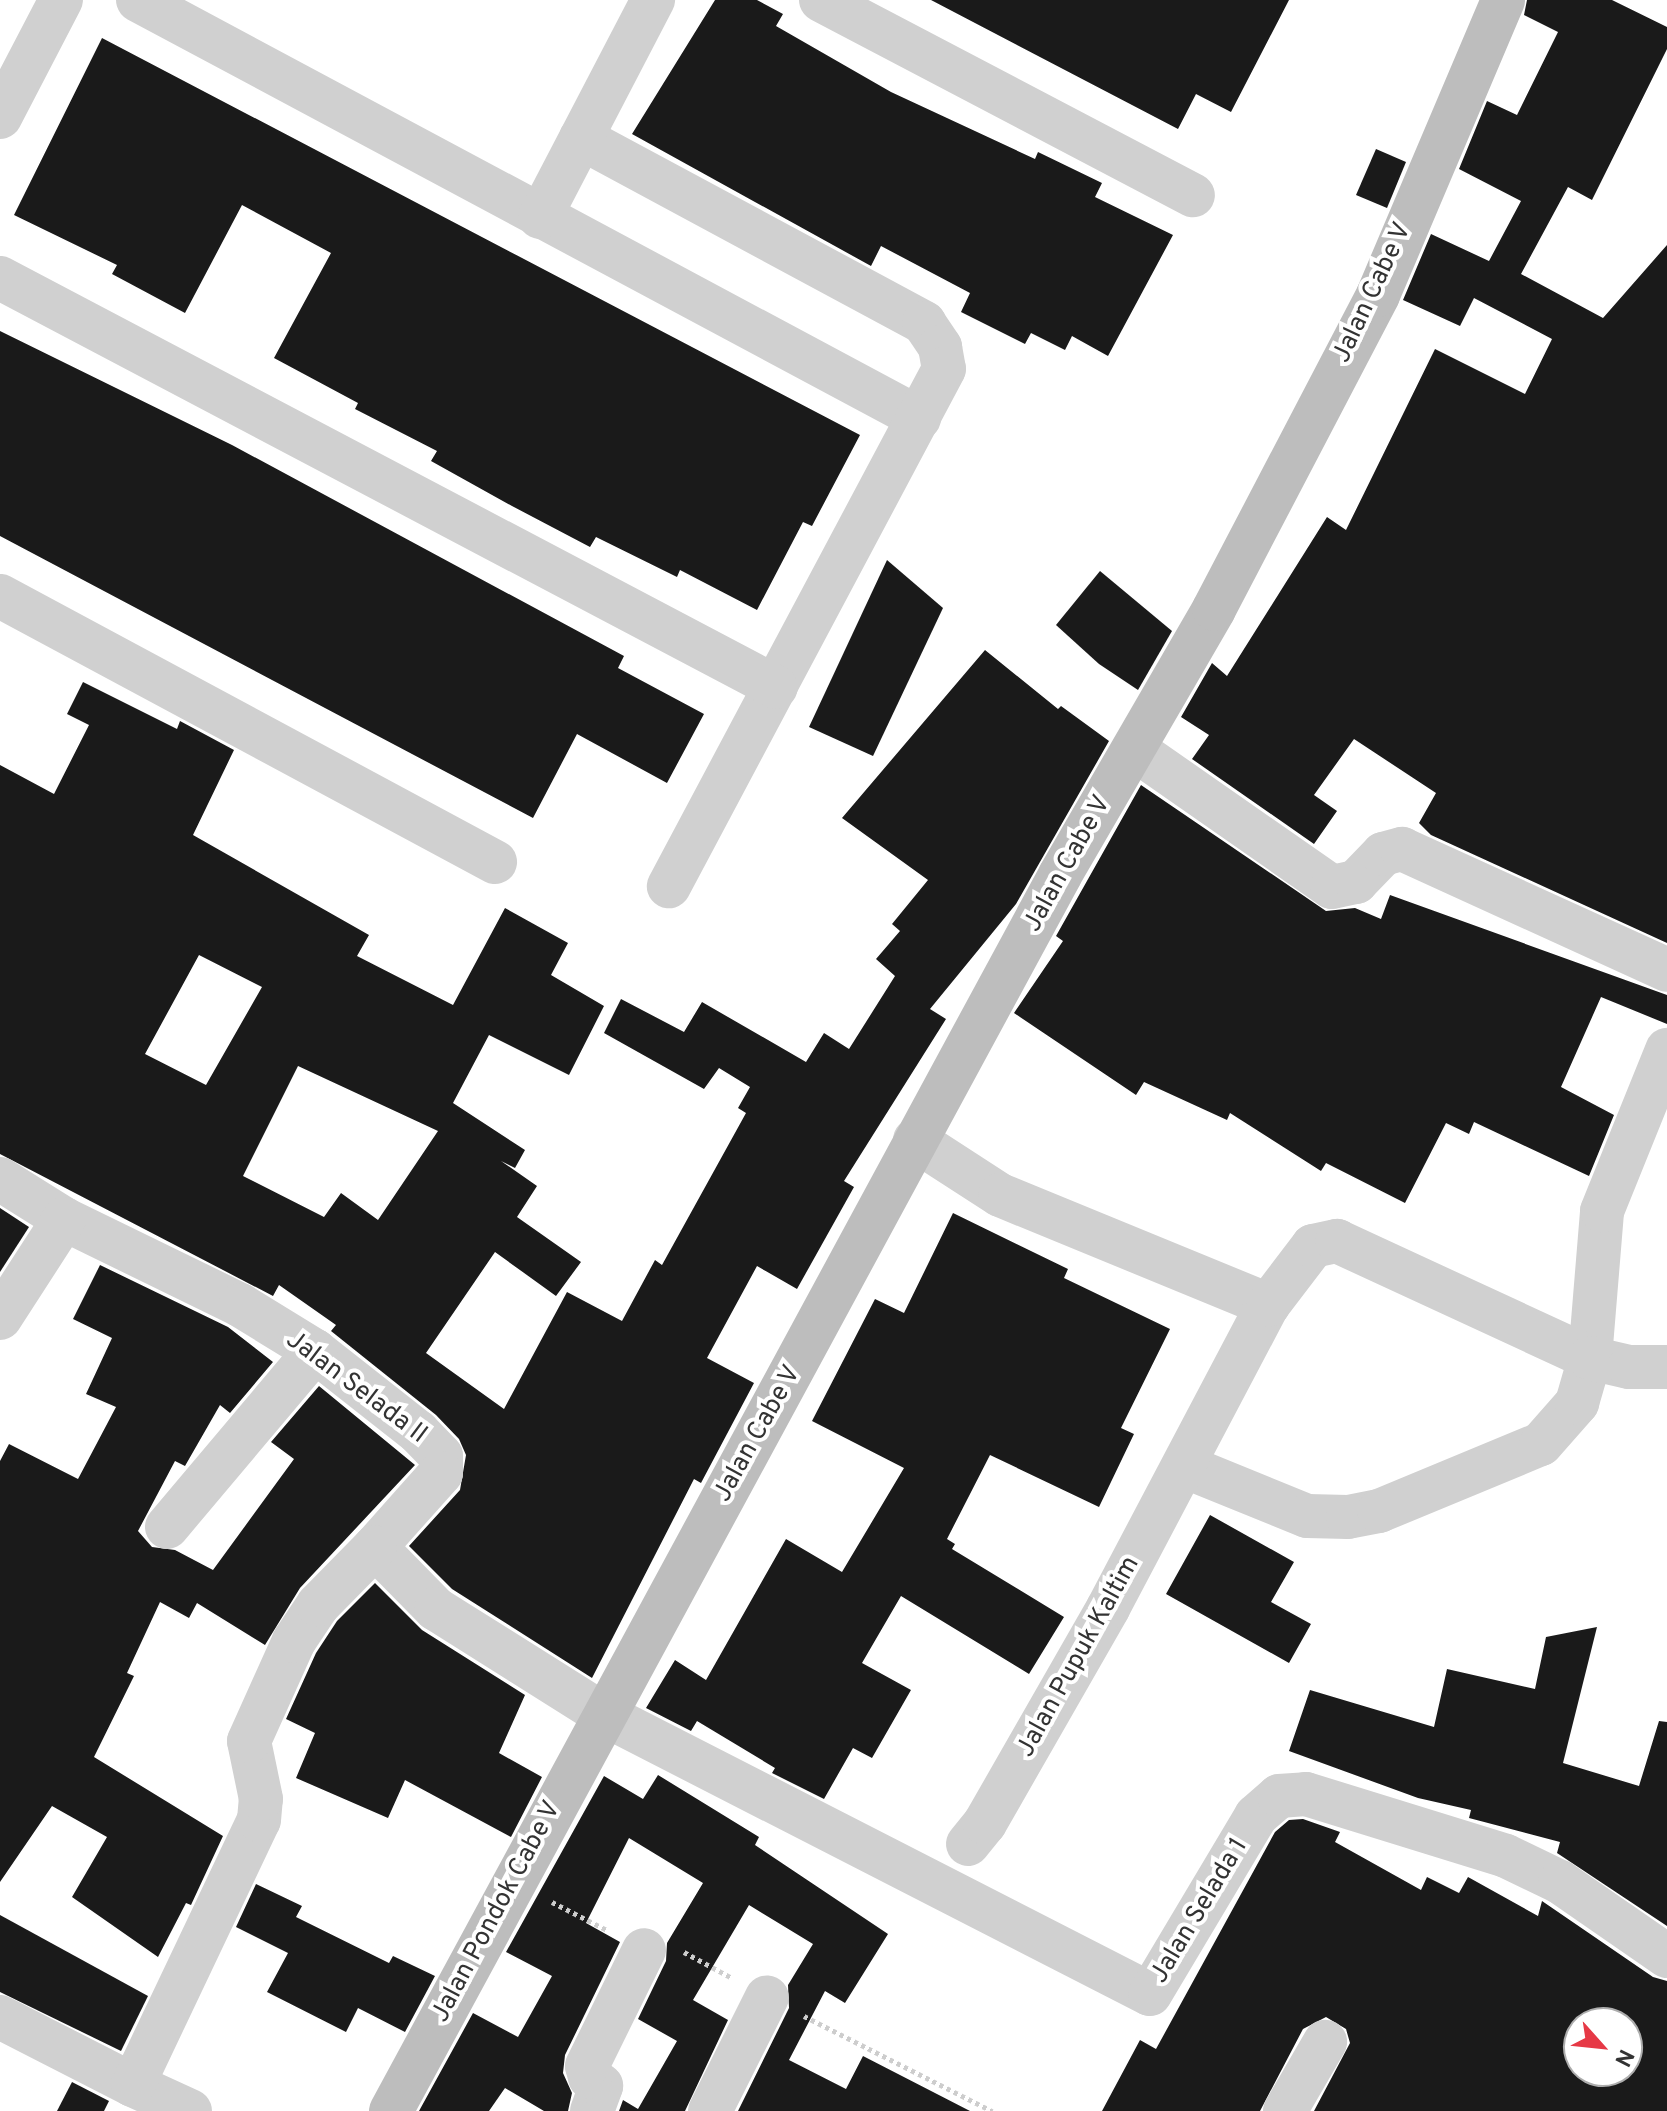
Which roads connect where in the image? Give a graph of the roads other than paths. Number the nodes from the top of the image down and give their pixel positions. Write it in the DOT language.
graph roads {
  1 [pos="61,0"];
  2 [pos="138,0"];
  3 [pos="653,0"];
  4 [pos="821,0"];
  5 [pos="1503,0"];
  6 [pos="0,117"];
  7 [pos="581,138"];
  8 [pos="1193,195"];
  9 [pos="540,217"];
  10 [pos="0,278"];
  11 [pos="919,418"];
  12 [pos="0,596"];
  13 [pos="776,687"];
  14 [pos="1134,749"];
  15 [pos="495,862"];
  16 [pos="669,886"];
  17 [pos="1667,970"];
  18 [pos="1667,1050"];
  19 [pos="915,1140"];
  20 [pos="0,1179"];
  21 [pos="64,1219"];
  22 [pos="1268,1305"];
  23 [pos="0,1318"];
  24 [pos="315,1351"];
  25 [pos="1590,1358"];
  26 [pos="1667,1367"];
  27 [pos="1184,1466"];
  28 [pos="167,1527"];
  29 [pos="375,1547"];
  30 [pos="603,1714"];
  31 [pos="968,1844"];
  32 [pos="644,1950"];
  33 [pos="1667,1956"];
  34 [pos="767,1997"];
  35 [pos="0,2017"];
  36 [pos="1325,2042"];
  37 [pos="133,2085"];
  38 [pos="190,2111"];
  39 [pos="391,2111"];
  40 [pos="592,2111"];
  41 [pos="710,2111"];
  42 [pos="1285,2111"];
  1 -- 6 [label="street"];
  2 -- 9 [label="street"];
  3 -- 7 [label="street"];
  4 -- 8 [label="street"];
  5 -- 14 [label="street, Jalan Cabe V"];
  7 -- 9 [label="street"];
  7 -- 11 [label="street"];
  9 -- 11 [label="street"];
  10 -- 13 [label="street"];
  11 -- 13 [label="street"];
  12 -- 15 [label="street"];
  13 -- 16 [label="street"];
  14 -- 17 [label="street"];
  14 -- 19 [label="street, Jalan Cabe V"];
  18 -- 25 [label="street"];
  19 -- 22 [label="street"];
  19 -- 30 [label="street, Jalan Cabe V"];
  20 -- 21 [label="street, Jalan Selada II"];
  21 -- 23 [label="street"];
  21 -- 24 [label="street, Jalan Selada II"];
  22 -- 25 [label="street, Jalan Pupuk Kaltim"];
  22 -- 27 [label="street, Jalan Pupuk Kaltim"];
  24 -- 28 [label="street"];
  24 -- 29 [label="street, Jalan Selada II"];
  25 -- 26 [label="street, Jalan Pupuk Kaltim"];
  25 -- 27 [label="street"];
  27 -- 31 [label="street, Jalan Pupuk Kaltim"];
  29 -- 30 [label="street"];
  29 -- 37 [label="street"];
  30 -- 33 [label="street, Jalan Selada 1"];
  30 -- 39 [label="street, Jalan Pondok Cabe V"];
  32 -- 40 [label="street"];
  34 -- 41 [label="street"];
  35 -- 37 [label="street"];
  36 -- 42 [label="street"];
  37 -- 38 [label="street"];
}
